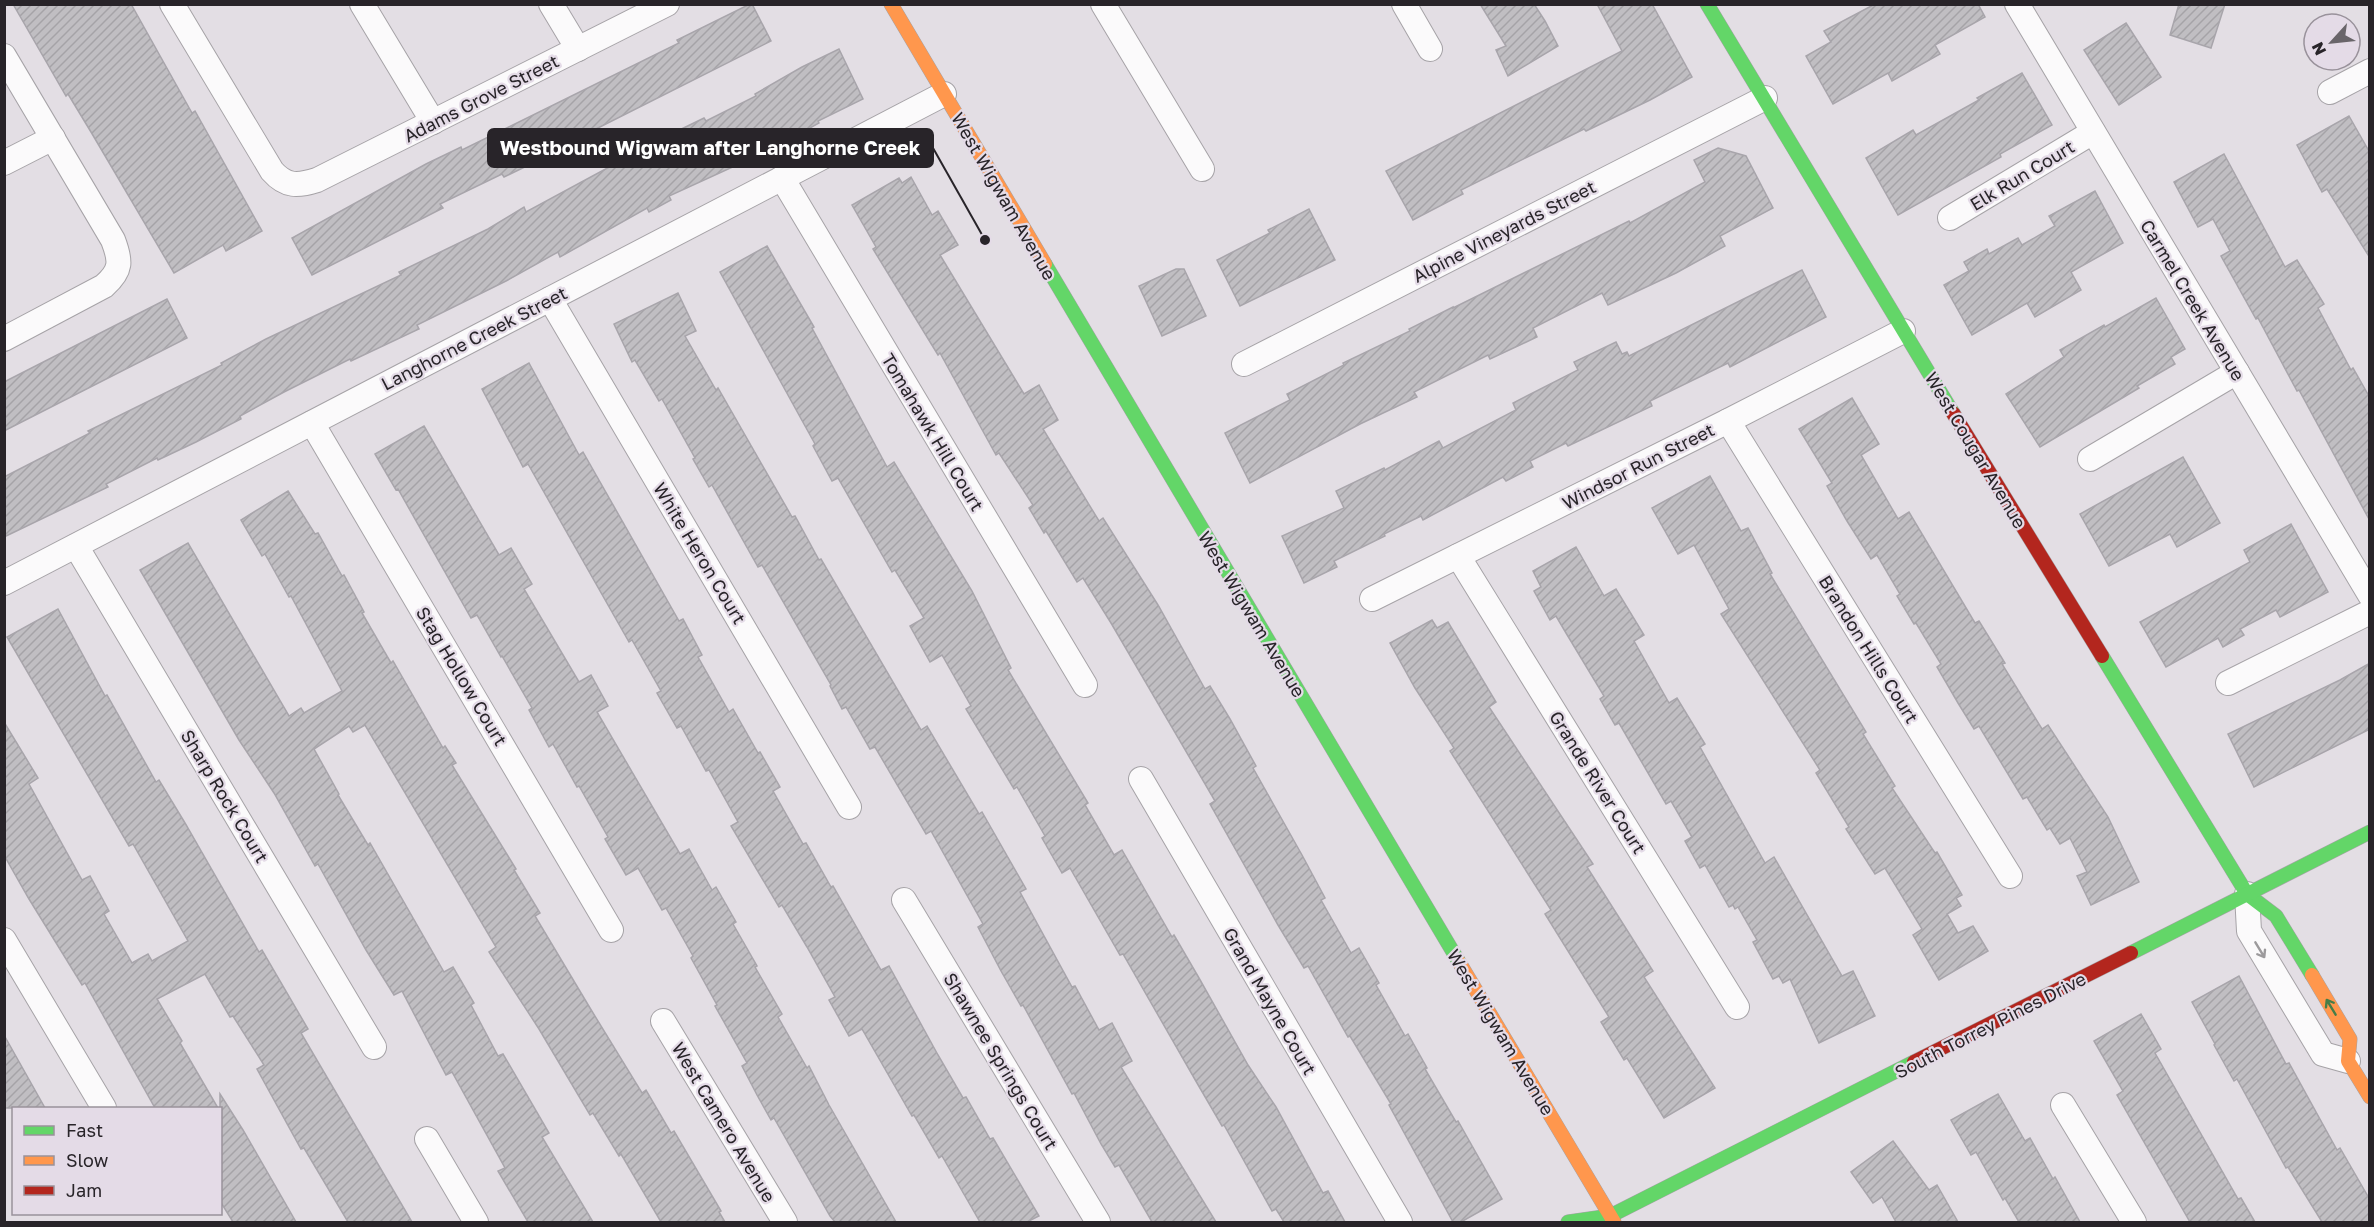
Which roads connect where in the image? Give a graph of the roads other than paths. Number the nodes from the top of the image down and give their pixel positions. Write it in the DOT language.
graph roads {
  1 [pos="172,4"];
  2 [pos="362,4"];
  3 [pos="551,4"];
  4 [pos="668,4"];
  5 [pos="891,4"];
  6 [pos="1103,4"];
  7 [pos="1404,4"];
  8 [pos="1707,4"];
  9 [pos="2017,4"];
  10 [pos="578,49"];
  11 [pos="1430,49"];
  12 [pos="4,56"];
  13 [pos="2370,71"];
  14 [pos="2330,92"];
  15 [pos="944,94"];
  16 [pos="1765,98"];
  17 [pos="433,122"];
  18 [pos="2093,132"];
  19 [pos="53,138"];
  20 [pos="4,162"];
  21 [pos="1202,169"];
  22 [pos="782,178"];
  23 [pos="1950,218"];
  24 [pos="550,299"];
  25 [pos="1903,331"];
  26 [pos="4,339"];
  27 [pos="1244,364"];
  28 [pos="2237,372"];
  29 [pos="1728,421"];
  30 [pos="312,423"];
  31 [pos="2090,459"];
  32 [pos="76,546"];
  33 [pos="1458,556"];
  34 [pos="4,583"];
  35 [pos="2370,595"];
  36 [pos="1372,598"];
  37 [pos="2370,612"];
  38 [pos="2228,683"];
  39 [pos="1085,685"];
  40 [pos="1140,779"];
  41 [pos="849,807"];
  42 [pos="2370,832"];
  43 [pos="2010,876"];
  44 [pos="2247,894"];
  45 [pos="904,900"];
  46 [pos="612,930"];
  47 [pos="4,940"];
  48 [pos="1737,1007"];
  49 [pos="663,1021"];
  50 [pos="374,1047"];
  51 [pos="2348,1060"];
  52 [pos="2370,1097"];
  53 [pos="2062,1105"];
  54 [pos="103,1107"];
  55 [pos="427,1139"];
  56 [pos="1610,1220"];
  57 [pos="476,1222"];
  58 [pos="785,1222"];
  59 [pos="1098,1222"];
  60 [pos="1400,1222"];
  61 [pos="1568,1222"];
  62 [pos="2134,1222"];
  1 -- 17 [label="street, Adams Grove Street"];
  2 -- 17 [label="street"];
  3 -- 10 [label="street"];
  4 -- 10 [label="street, Adams Grove Street"];
  5 -- 15 [label="street, West Wigwam Avenue"];
  6 -- 21 [label="street"];
  7 -- 11 [label="street"];
  8 -- 16 [label="street, West Cougar Avenue"];
  9 -- 18 [label="street, Carmel Creek Avenue"];
  10 -- 17 [label="street, Adams Grove Street"];
  12 -- 19 [label="street"];
  13 -- 14 [label="street"];
  15 -- 22 [label="street, Langhorne Creek Street"];
  15 -- 56 [label="street, West Wigwam Avenue"];
  16 -- 25 [label="street, West Cougar Avenue"];
  16 -- 27 [label="street, Alpine Vineyards Street"];
  18 -- 23 [label="street, Elk Run Court"];
  18 -- 28 [label="street, Carmel Creek Avenue"];
  19 -- 20 [label="street"];
  19 -- 26 [label="street"];
  22 -- 24 [label="street, Langhorne Creek Street"];
  22 -- 39 [label="street, Tomahawk Hill Court"];
  24 -- 30 [label="street, Langhorne Creek Street"];
  24 -- 41 [label="street, White Heron Court"];
  25 -- 29 [label="street, Windsor Run Street"];
  25 -- 44 [label="street, West Cougar Avenue"];
  28 -- 31 [label="street"];
  28 -- 35 [label="street, Carmel Creek Avenue"];
  29 -- 33 [label="street, Windsor Run Street"];
  29 -- 43 [label="street, Brandon Hills Court"];
  30 -- 32 [label="street, Langhorne Creek Street"];
  30 -- 46 [label="street, Stag Hollow Court"];
  32 -- 34 [label="street, Langhorne Creek Street"];
  32 -- 50 [label="street, Sharp Rock Court"];
  33 -- 36 [label="street, Windsor Run Street"];
  33 -- 48 [label="street, Grande River Court"];
  37 -- 38 [label="street"];
  40 -- 60 [label="street, Grand Mayne Court"];
  42 -- 44 [label="street, South Torrey Pines Drive"];
  44 -- 51 [label="street, West Cougar Avenue"];
  44 -- 56 [label="street, South Torrey Pines Drive"];
  45 -- 59 [label="street, Shawnee Springs Court"];
  47 -- 54 [label="street"];
  49 -- 58 [label="street, West Camero Avenue"];
  51 -- 52 [label="street, West Cougar Avenue"];
  53 -- 62 [label="street"];
  55 -- 57 [label="street"];
  56 -- 61 [label="street, South Torrey Pines Drive"];
}
